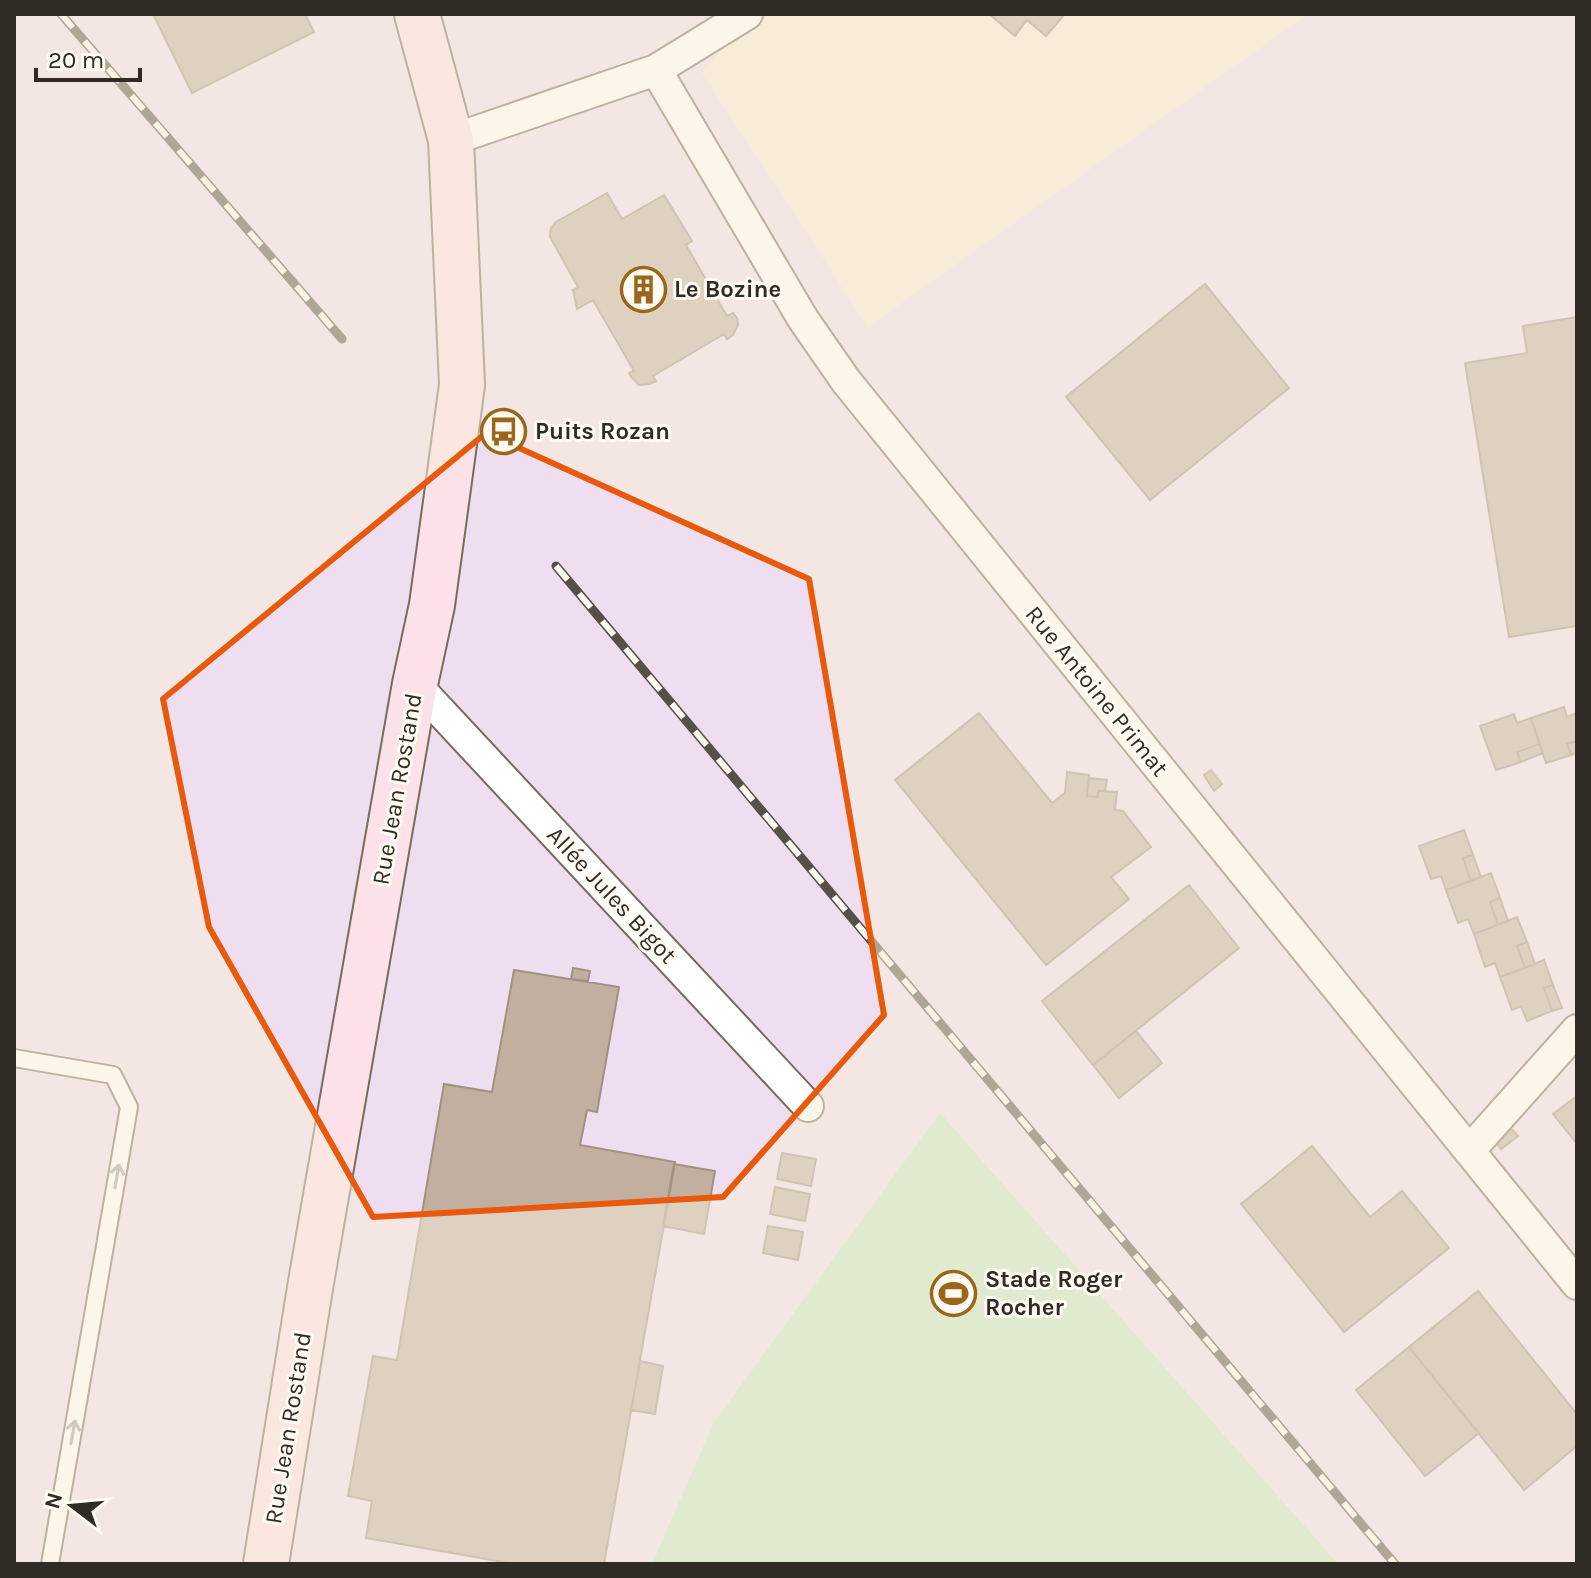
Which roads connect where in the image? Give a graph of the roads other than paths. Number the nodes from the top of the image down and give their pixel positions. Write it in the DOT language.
graph roads {
  1 [pos="417,14"];
  2 [pos="747,14"];
  3 [pos="656,70"];
  4 [pos="451,140"];
  5 [pos="415,684"];
  6 [pos="1577,1030"];
  7 [pos="14,1058"];
  8 [pos="808,1106"];
  9 [pos="1469,1151"];
  10 [pos="1577,1284"];
  11 [pos="50,1564"];
  12 [pos="266,1564"];
  1 -- 4 [label="main road, Rue Jean Rostand"];
  2 -- 3 [label="street"];
  3 -- 4 [label="street"];
  3 -- 9 [label="street, Rue Antoine Primat"];
  4 -- 5 [label="main road, Rue Jean Rostand"];
  5 -- 8 [label="street, Allée Jules Bigot"];
  5 -- 12 [label="main road, Rue Jean Rostand"];
  6 -- 9 [label="street"];
  11 -- 7 [label="lane, one-way"];
  9 -- 10 [label="street, Rue Antoine Primat"];
}
